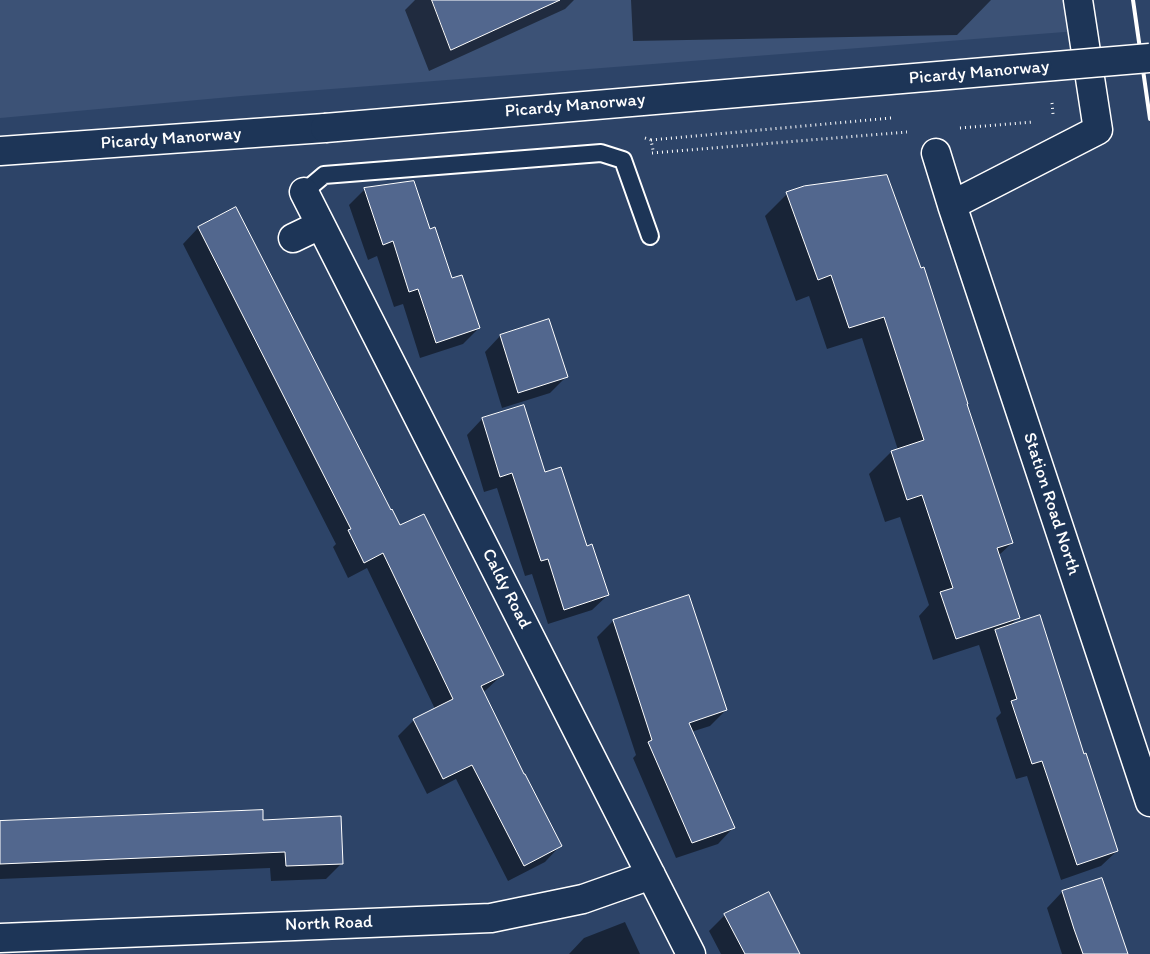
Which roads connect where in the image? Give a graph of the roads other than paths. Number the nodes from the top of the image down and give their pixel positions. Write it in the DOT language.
graph roads {
  1 [pos="1078,0"];
  2 [pos="1150,58"];
  3 [pos="0,151"];
  4 [pos="936,153"];
  5 [pos="304,192"];
  6 [pos="952,205"];
  7 [pos="320,225"];
  8 [pos="650,236"];
  9 [pos="293,238"];
  10 [pos="1150,802"];
  11 [pos="651,875"];
  12 [pos="0,938"];
  13 [pos="691,954"];
  1 -- 6 [label="street"];
  2 -- 3 [label="street, Picardy Manorway, bridge"];
  4 -- 6 [label="street, Station Road North"];
  5 -- 7 [label="street, Caldy Road"];
  5 -- 8 [label="lane"];
  6 -- 10 [label="street, Station Road North"];
  7 -- 9 [label="street"];
  7 -- 11 [label="street, Caldy Road"];
  11 -- 12 [label="street, North Road"];
  11 -- 13 [label="street, Caldy Road"];
}
